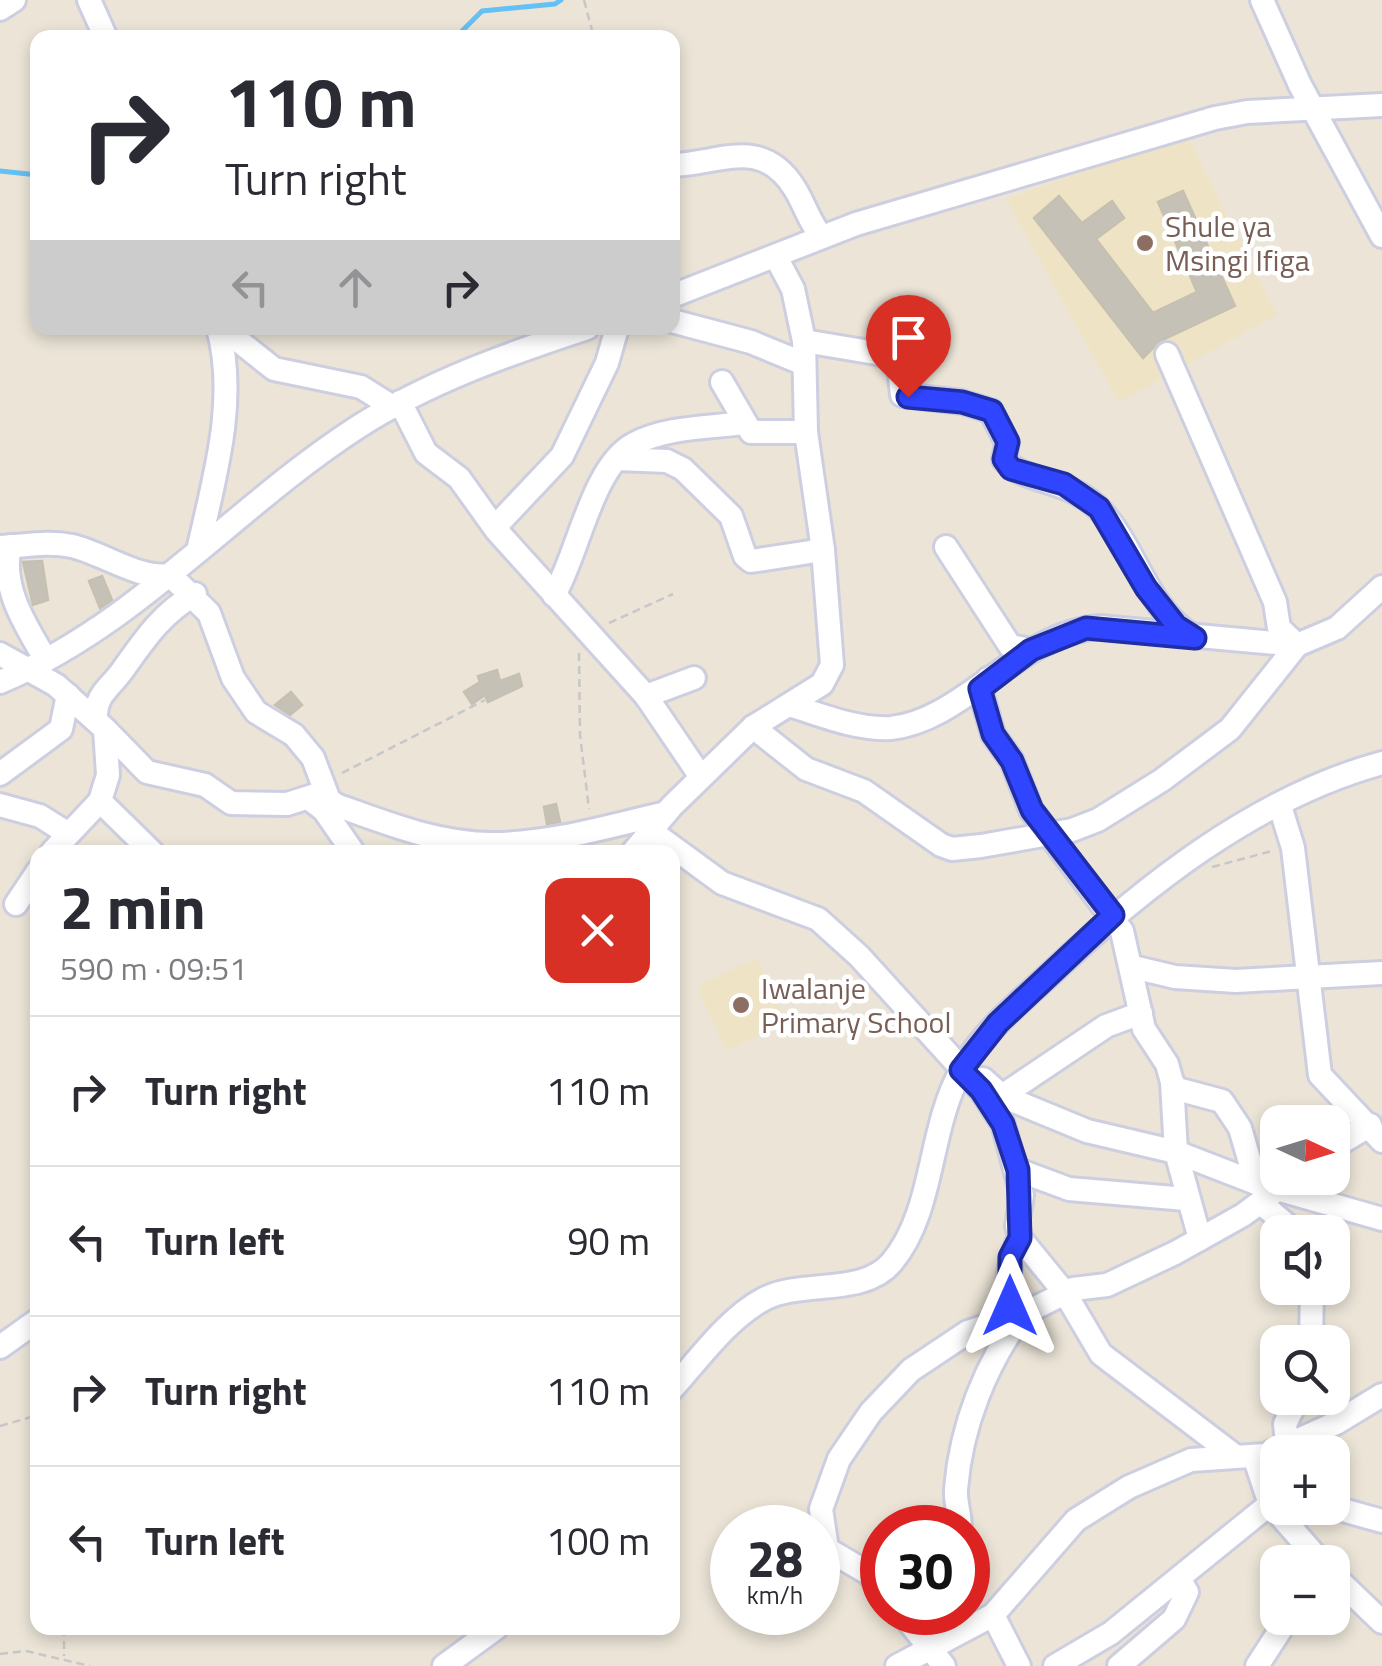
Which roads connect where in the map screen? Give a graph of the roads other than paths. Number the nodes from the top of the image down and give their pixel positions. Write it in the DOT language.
graph roads {
  1 [pos="14,0"];
  2 [pos="89,0"];
  3 [pos="1262,0"];
  4 [pos="0,9"];
  5 [pos="102,30"];
  6 [pos="1382,105"];
  7 [pos="1313,106"];
  8 [pos="680,163"];
  9 [pos="1382,236"];
  10 [pos="822,238"];
  11 [pos="776,257"];
  12 [pos="680,293"];
  13 [pos="680,322"];
  14 [pos="220,335"];
  15 [pos="231,335"];
  16 [pos="568,335"];
  17 [pos="615,335"];
  18 [pos="803,352"];
  19 [pos="1167,354"];
  20 [pos="722,382"];
  21 [pos="396,404"];
  22 [pos="742,423"];
  23 [pos="806,432"];
  24 [pos="617,458"];
  25 [pos="495,528"];
  26 [pos="5,546"];
  27 [pos="946,548"];
  28 [pos="198,550"];
  29 [pos="823,550"];
  30 [pos="170,575"];
  31 [pos="1382,587"];
  32 [pos="195,594"];
  33 [pos="554,595"];
  34 [pos="1195,638"];
  35 [pos="1297,645"];
  36 [pos="1031,650"];
  37 [pos="0,654"];
  38 [pos="39,664"];
  39 [pos="694,678"];
  40 [pos="988,678"];
  41 [pos="0,682"];
  42 [pos="68,696"];
  43 [pos="646,696"];
  44 [pos="792,706"];
  45 [pos="102,725"];
  46 [pos="753,727"];
  47 [pos="1382,762"];
  48 [pos="0,774"];
  49 [pos="701,776"];
  50 [pos="320,792"];
  51 [pos="100,801"];
  52 [pos="0,805"];
  53 [pos="1280,806"];
  54 [pos="658,822"];
  55 [pos="67,833"];
  56 [pos="1053,834"];
  57 [pos="58,845"];
  58 [pos="145,845"];
  59 [pos="348,845"];
  60 [pos="488,845"];
  61 [pos="524,845"];
  62 [pos="639,845"];
  63 [pos="30,883"];
  64 [pos="16,904"];
  65 [pos="1113,915"];
  66 [pos="1134,967"];
  67 [pos="1382,973"];
  68 [pos="1310,975"];
  69 [pos="1140,1013"];
  70 [pos="964,1067"];
  71 [pos="1172,1082"];
  72 [pos="1002,1096"];
  73 [pos="1376,1133"];
  74 [pos="1350,1142"];
  75 [pos="1176,1152"];
  76 [pos="1260,1164"];
  77 [pos="1018,1170"];
  78 [pos="1260,1183"];
  79 [pos="1263,1195"];
  80 [pos="1298,1195"];
  81 [pos="1186,1199"];
  82 [pos="1382,1219"];
  83 [pos="1020,1238"];
  84 [pos="1200,1239"];
  85 [pos="1065,1293"];
  86 [pos="1023,1314"];
  87 [pos="30,1326"];
  88 [pos="0,1347"];
  89 [pos="680,1381"];
  90 [pos="1382,1395"];
  91 [pos="1313,1435"];
  92 [pos="1260,1453"];
  93 [pos="1244,1456"];
  94 [pos="1260,1486"];
  95 [pos="959,1505"];
  96 [pos="1260,1512"];
  97 [pos="1350,1515"];
  98 [pos="1382,1520"];
  99 [pos="1288,1525"];
  100 [pos="1306,1545"];
  101 [pos="860,1572"];
  102 [pos="1179,1579"];
  103 [pos="1350,1591"];
  104 [pos="993,1616"];
  105 [pos="1382,1622"];
  106 [pos="486,1635"];
  107 [pos="922,1635"];
  108 [pos="1277,1635"];
  109 [pos="937,1656"];
  110 [pos="444,1666"];
  111 [pos="898,1666"];
  112 [pos="1019,1666"];
  113 [pos="1055,1666"];
  114 [pos="1118,1666"];
  115 [pos="1257,1666"];
  1 -- 4 [label="street"];
  2 -- 5 [label="street"];
  3 -- 7 [label="street"];
  6 -- 7 [label="street"];
  7 -- 9 [label="street"];
  7 -- 10 [label="street"];
  8 -- 10 [label="street"];
  10 -- 11 [label="street"];
  11 -- 12 [label="street"];
  11 -- 18 [label="street"];
  13 -- 18 [label="street"];
  14 -- 28 [label="street"];
  15 -- 21 [label="street"];
  16 -- 21 [label="street"];
  17 -- 25 [label="street"];
  18 -- 23 [label="street"];
  18 -- 34 [label="street"];
  19 -- 35 [label="street"];
  20 -- 22 [label="street"];
  21 -- 25 [label="street"];
  21 -- 28 [label="street"];
  22 -- 23 [label="street"];
  22 -- 24 [label="street"];
  23 -- 29 [label="street"];
  24 -- 29 [label="street"];
  24 -- 33 [label="street"];
  25 -- 33 [label="street"];
  26 -- 30 [label="street"];
  26 -- 38 [label="street"];
  27 -- 36 [label="street"];
  28 -- 30 [label="street"];
  29 -- 44 [label="street"];
  30 -- 32 [label="street"];
  30 -- 38 [label="street"];
  31 -- 35 [label="street"];
  32 -- 45 [label="street"];
  32 -- 50 [label="street"];
  33 -- 43 [label="street"];
  34 -- 35 [label="street"];
  34 -- 36 [label="street"];
  35 -- 56 [label="street"];
  36 -- 40 [label="street"];
  37 -- 38 [label="street"];
  38 -- 41 [label="street"];
  38 -- 42 [label="street"];
  39 -- 43 [label="street"];
  40 -- 44 [label="street"];
  40 -- 56 [label="street"];
  42 -- 45 [label="street"];
  42 -- 48 [label="street"];
  43 -- 49 [label="street"];
  44 -- 46 [label="street"];
  45 -- 50 [label="street"];
  45 -- 51 [label="street"];
  46 -- 49 [label="street"];
  46 -- 56 [label="street"];
  47 -- 53 [label="street"];
  49 -- 54 [label="street"];
  50 -- 59 [label="street"];
  50 -- 60 [label="street"];
  51 -- 55 [label="street"];
  51 -- 58 [label="street"];
  52 -- 55 [label="street"];
  53 -- 65 [label="street"];
  53 -- 68 [label="street"];
  54 -- 61 [label="street"];
  54 -- 62 [label="street"];
  54 -- 70 [label="street"];
  55 -- 57 [label="street"];
  56 -- 65 [label="street"];
  63 -- 64 [label="street"];
  65 -- 66 [label="street"];
  65 -- 70 [label="street"];
  66 -- 68 [label="street"];
  66 -- 69 [label="street"];
  67 -- 68 [label="street"];
  68 -- 73 [label="street"];
  69 -- 71 [label="street"];
  69 -- 72 [label="street"];
  70 -- 72 [label="street"];
  70 -- 77 [label="street"];
  70 -- 89 [label="street"];
  71 -- 75 [label="street"];
  71 -- 76 [label="street"];
  72 -- 75 [label="street"];
  73 -- 74 [label="street"];
  75 -- 78 [label="street"];
  75 -- 81 [label="street"];
  77 -- 81 [label="street"];
  77 -- 83 [label="street"];
  79 -- 84 [label="street"];
  80 -- 82 [label="street"];
  81 -- 84 [label="street"];
  83 -- 85 [label="street"];
  83 -- 86 [label="street"];
  84 -- 85 [label="street"];
  85 -- 86 [label="street"];
  85 -- 93 [label="street"];
  86 -- 95 [label="street"];
  86 -- 101 [label="street"];
  87 -- 88 [label="street"];
  90 -- 91 [label="street"];
  92 -- 93 [label="street"];
  93 -- 94 [label="street"];
  93 -- 104 [label="street"];
  96 -- 102 [label="street"];
  97 -- 98 [label="street"];
  99 -- 100 [label="street"];
  102 -- 113 [label="street"];
  102 -- 114 [label="street"];
  103 -- 105 [label="street"];
  104 -- 109 [label="street"];
  104 -- 112 [label="street"];
  106 -- 110 [label="street"];
  107 -- 109 [label="street"];
  108 -- 115 [label="street"];
  109 -- 111 [label="street"];
}
